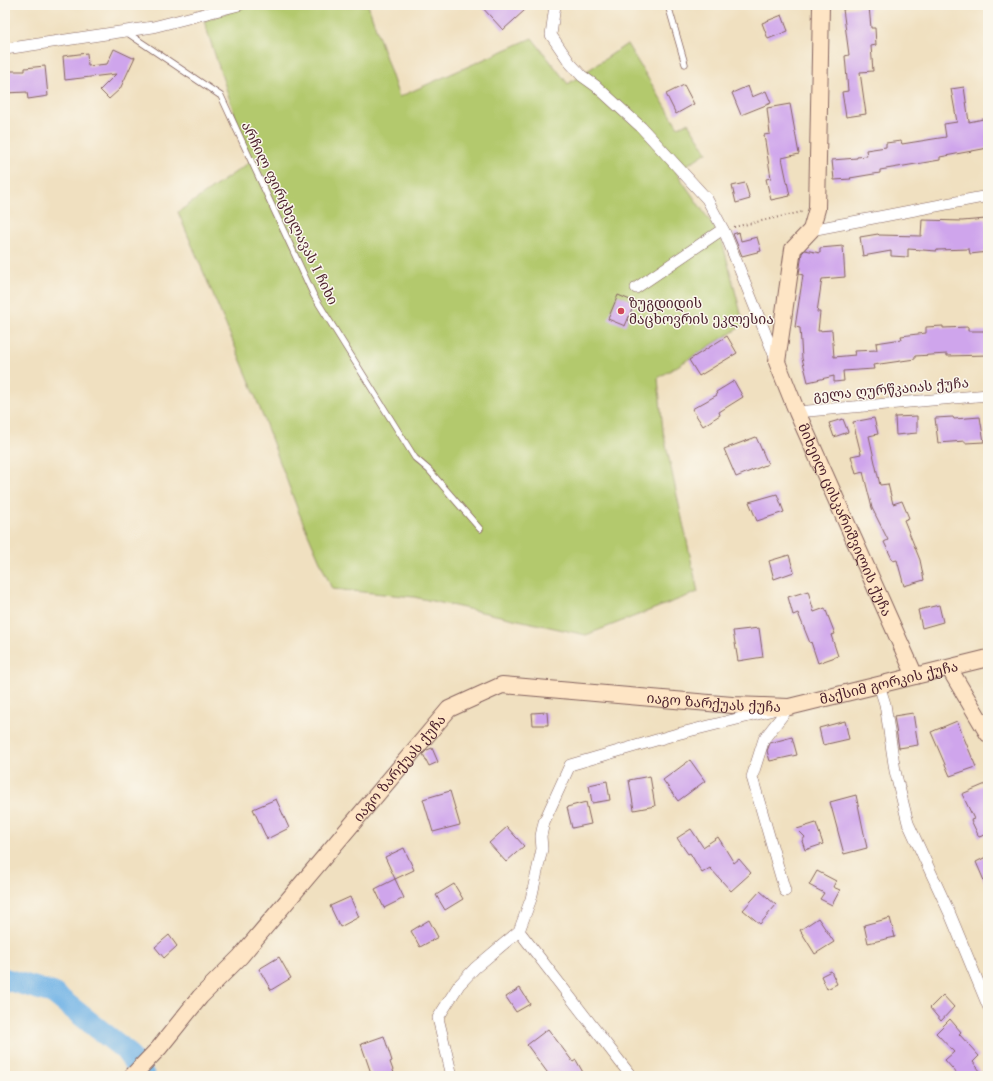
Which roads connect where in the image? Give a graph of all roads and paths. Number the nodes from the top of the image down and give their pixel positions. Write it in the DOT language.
graph roads {
  1 [pos="239,5"];
  2 [pos="555,5"];
  3 [pos="668,5"];
  4 [pos="821,5"];
  5 [pos="124,31"];
  6 [pos="5,49"];
  7 [pos="685,64"];
  8 [pos="988,196"];
  9 [pos="817,208"];
  10 [pos="723,229"];
  11 [pos="811,230"];
  12 [pos="636,288"];
  13 [pos="777,362"];
  14 [pos="988,395"];
  15 [pos="797,412"];
  16 [pos="480,528"];
  17 [pos="988,658"];
  18 [pos="949,668"];
  19 [pos="915,676"];
  20 [pos="878,685"];
  21 [pos="789,706"];
  22 [pos="988,734"];
  23 [pos="785,891"];
  24 [pos="519,931"];
  25 [pos="988,1006"];
  26 [pos="132,1076"];
  27 [pos="452,1076"];
  28 [pos="631,1076"];
  1 -- 5 [label="street"];
  2 -- 10 [label="street"];
  3 -- 7 [label="lane"];
  4 -- 9 [label="street"];
  5 -- 6 [label="street"];
  5 -- 16 [label="lane, არჩილ ფირცხელავას I ჩიხი"];
  8 -- 11 [label="street"];
  9 -- 10 [label="path"];
  9 -- 11 [label="street"];
  10 -- 12 [label="street"];
  10 -- 13 [label="street"];
  11 -- 13 [label="street"];
  13 -- 15 [label="street, მიხეილ ცისკარიშვილის ქუჩა"];
  14 -- 15 [label="street, გელა ღურწკაიას ქუჩა"];
  15 -- 19 [label="street, მიხეილ ცისკარიშვილის ქუჩა"];
  17 -- 18 [label="street, მაქსიმ გორკის ქუჩა"];
  18 -- 19 [label="street, მაქსიმ გორკის ქუჩა"];
  18 -- 22 [label="street"];
  19 -- 20 [label="street, მაქსიმ გორკის ქუჩა"];
  20 -- 21 [label="street, მაქსიმ გორკის ქუჩა"];
  20 -- 25 [label="street"];
  21 -- 23 [label="street"];
  21 -- 24 [label="street"];
  21 -- 26 [label="street, იაგო ზარქუას ქუჩა"];
  24 -- 27 [label="street"];
  24 -- 28 [label="street"];
}
